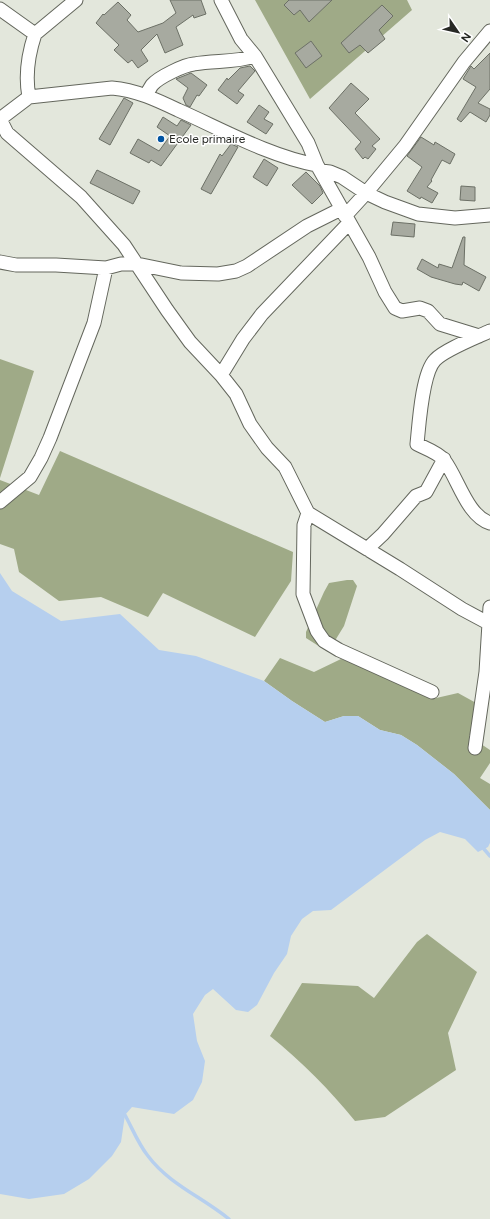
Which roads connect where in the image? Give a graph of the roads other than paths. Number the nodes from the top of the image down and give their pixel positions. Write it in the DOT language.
graph roads {
  1 [pos="76,0"];
  2 [pos="221,0"];
  3 [pos="0,9"];
  4 [pos="490,31"];
  5 [pos="35,34"];
  6 [pos="255,56"];
  7 [pos="146,95"];
  8 [pos="29,97"];
  9 [pos="0,119"];
  10 [pos="319,168"];
  11 [pos="366,193"];
  12 [pos="490,215"];
  13 [pos="345,216"];
  14 [pos="0,262"];
  15 [pos="137,264"];
  16 [pos="106,268"];
  17 [pos="484,333"];
  18 [pos="221,376"];
  19 [pos="444,458"];
  20 [pos="0,502"];
  21 [pos="308,513"];
  22 [pos="490,523"];
  23 [pos="367,549"];
  24 [pos="490,607"];
  25 [pos="489,624"];
  26 [pos="432,692"];
  27 [pos="474,748"];
  1 -- 5 [label="street"];
  2 -- 6 [label="street"];
  3 -- 5 [label="street"];
  4 -- 11 [label="street"];
  5 -- 8 [label="street"];
  6 -- 7 [label="street"];
  6 -- 10 [label="street"];
  7 -- 8 [label="street"];
  7 -- 10 [label="street"];
  8 -- 9 [label="street"];
  9 -- 15 [label="street"];
  10 -- 11 [label="street"];
  10 -- 13 [label="street"];
  11 -- 12 [label="street"];
  11 -- 13 [label="street"];
  13 -- 15 [label="street"];
  13 -- 17 [label="street"];
  13 -- 18 [label="street"];
  14 -- 16 [label="street"];
  15 -- 16 [label="street"];
  15 -- 18 [label="street"];
  16 -- 20 [label="street"];
  17 -- 19 [label="street"];
  18 -- 21 [label="street"];
  19 -- 22 [label="street"];
  19 -- 23 [label="street"];
  21 -- 23 [label="street"];
  21 -- 26 [label="street"];
  23 -- 25 [label="street"];
  24 -- 25 [label="street"];
  25 -- 27 [label="street"];
}
